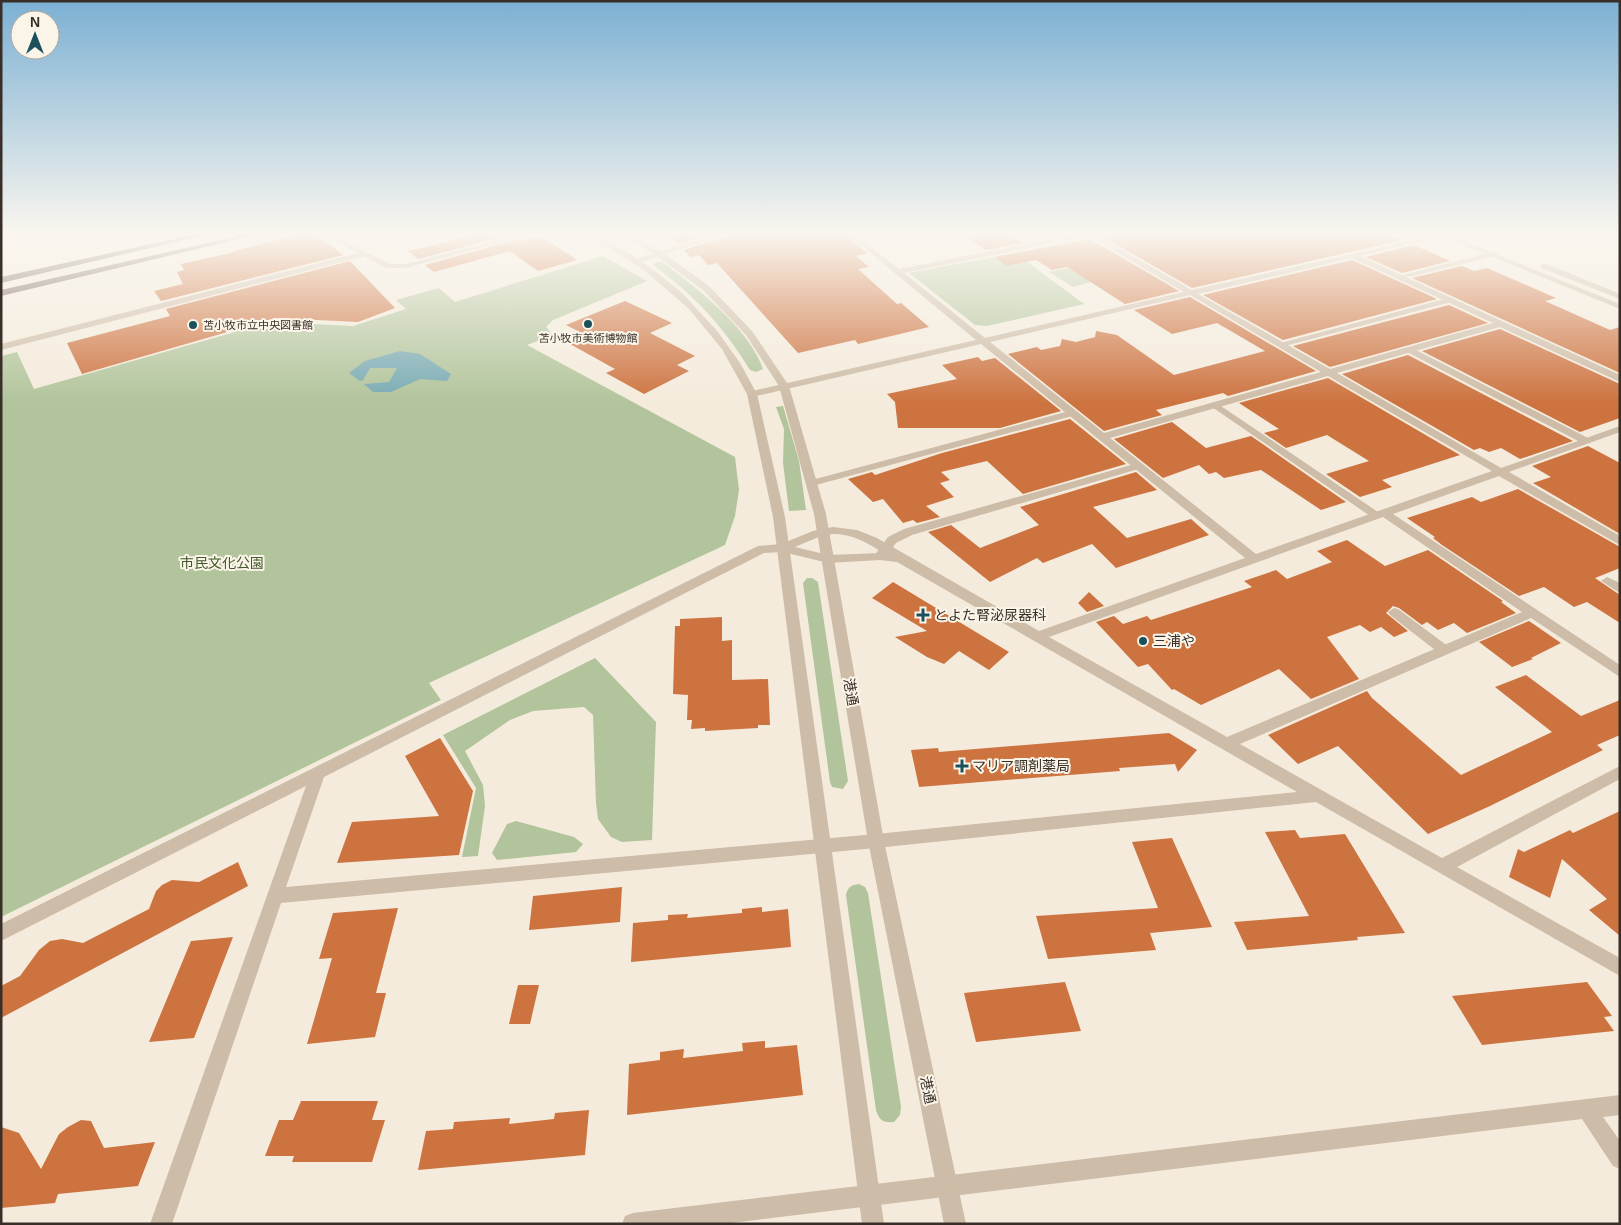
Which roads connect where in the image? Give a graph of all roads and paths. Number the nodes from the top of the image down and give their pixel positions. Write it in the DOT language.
graph roads {
  1 [pos="18,289"];
  2 [pos="227,289"];
  3 [pos="673,289"];
  4 [pos="707,289"];
  5 [pos="919,289"];
  6 [pos="1186,289"];
  7 [pos="1203,289"];
  8 [pos="1425,289"];
  9 [pos="1580,289"];
  10 [pos="1601,289"];
  11 [pos="1191,292"];
  12 [pos="1,293"];
  13 [pos="1620,297"];
  14 [pos="1448,300"];
  15 [pos="1620,307"];
  16 [pos="1500,324"];
  17 [pos="983,340"];
  18 [pos="1281,344"];
  19 [pos="1,347"];
  20 [pos="1410,350"];
  21 [pos="1330,373"];
  22 [pos="1620,380"];
  23 [pos="784,386"];
  24 [pos="752,394"];
  25 [pos="1215,405"];
  26 [pos="1073,413"];
  27 [pos="1620,429"];
  28 [pos="1103,437"];
  29 [pos="1586,441"];
  30 [pos="1138,466"];
  31 [pos="1500,472"];
  32 [pos="812,483"];
  33 [pos="1380,514"];
  34 [pos="823,532"];
  35 [pos="1620,541"];
  36 [pos="783,548"];
  37 [pos="882,552"];
  38 [pos="828,559"];
  39 [pos="1254,559"];
  40 [pos="1607,581"];
  41 [pos="1620,589"];
  42 [pos="1394,612"];
  43 [pos="1532,613"];
  44 [pos="1039,636"];
  45 [pos="1444,650"];
  46 [pos="1620,672"];
  47 [pos="1226,744"];
  48 [pos="1620,772"];
  49 [pos="318,773"];
  50 [pos="1318,796"];
  51 [pos="876,841"];
  52 [pos="821,846"];
  53 [pos="1441,867"];
  54 [pos="275,896"];
  55 [pos="1,933"];
  56 [pos="1620,968"];
  57 [pos="1620,1106"];
  58 [pos="1587,1110"];
  59 [pos="1620,1160"];
  60 [pos="948,1186"];
  61 [pos="869,1196"];
  62 [pos="161,1224"];
  63 [pos="633,1224"];
  64 [pos="872,1224"];
  65 [pos="955,1224"];
  1 -- 12 [label="highway"];
  2 -- 19 [label="street"];
  3 -- 24 [label="street"];
  4 -- 23 [label="street, 港通"];
  5 -- 17 [label="street"];
  6 -- 11 [label="street"];
  7 -- 11 [label="street"];
  8 -- 14 [label="street"];
  9 -- 15 [label="street"];
  10 -- 13 [label="street"];
  11 -- 17 [label="street"];
  11 -- 18 [label="street"];
  14 -- 16 [label="street"];
  14 -- 18 [label="street"];
  16 -- 20 [label="street"];
  16 -- 22 [label="street"];
  17 -- 23 [label="street"];
  17 -- 26 [label="street"];
  18 -- 21 [label="street"];
  20 -- 21 [label="street"];
  20 -- 29 [label="street"];
  21 -- 25 [label="street"];
  21 -- 31 [label="street"];
  23 -- 24 [label="street"];
  23 -- 32 [label="street, 港通"];
  24 -- 36 [label="street"];
  25 -- 28 [label="street"];
  25 -- 33 [label="street"];
  26 -- 28 [label="street"];
  26 -- 32 [label="street"];
  27 -- 29 [label="street"];
  28 -- 30 [label="street"];
  29 -- 31 [label="street"];
  30 -- 37 [label="street"];
  30 -- 39 [label="street"];
  31 -- 33 [label="street"];
  31 -- 35 [label="street"];
  32 -- 34 [label="street, 港通"];
  33 -- 39 [label="street"];
  33 -- 43 [label="street"];
  34 -- 36 [label="street"];
  34 -- 37 [label="street"];
  34 -- 38 [label="street, 港通"];
  36 -- 38 [label="street"];
  36 -- 49 [label="street"];
  36 -- 52 [label="street"];
  37 -- 38 [label="street"];
  37 -- 44 [label="street"];
  38 -- 51 [label="street, 港通"];
  39 -- 44 [label="street"];
  40 -- 41 [label="street"];
  42 -- 45 [label="street"];
  43 -- 45 [label="street"];
  43 -- 46 [label="street"];
  44 -- 47 [label="street"];
  45 -- 47 [label="street"];
  47 -- 50 [label="street"];
  48 -- 53 [label="street"];
  49 -- 54 [label="street"];
  49 -- 55 [label="street"];
  50 -- 51 [label="street"];
  50 -- 53 [label="street"];
  51 -- 52 [label="street"];
  51 -- 60 [label="street, 港通"];
  52 -- 54 [label="street"];
  52 -- 61 [label="street"];
  53 -- 56 [label="street"];
  54 -- 62 [label="street"];
  57 -- 58 [label="street"];
  58 -- 59 [label="street"];
  58 -- 60 [label="street"];
  60 -- 61 [label="street"];
  60 -- 65 [label="street, 港通"];
  61 -- 63 [label="street"];
  61 -- 64 [label="street"];
}
